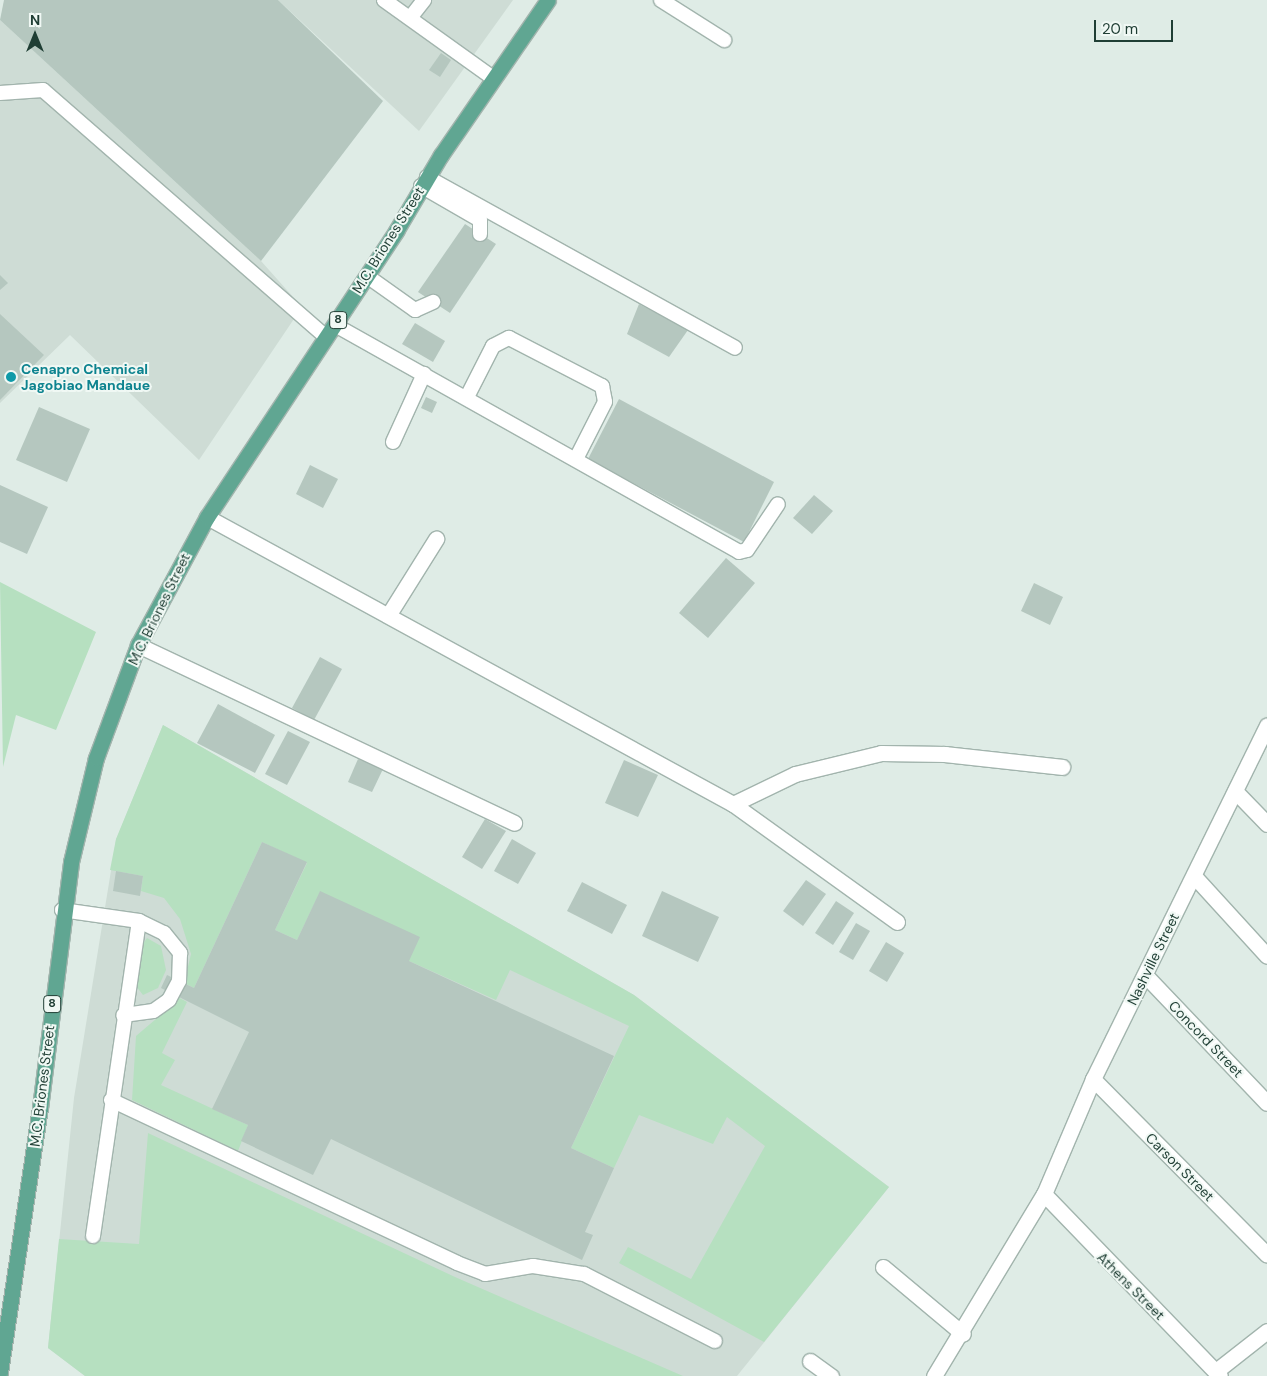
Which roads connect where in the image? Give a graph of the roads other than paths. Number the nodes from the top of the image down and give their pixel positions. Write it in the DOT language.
graph roads {
  1 [pos="384,0"];
  2 [pos="424,0"];
  3 [pos="548,0"];
  4 [pos="661,0"];
  5 [pos="410,18"];
  6 [pos="724,40"];
  7 [pos="494,78"];
  8 [pos="0,94"];
  9 [pos="424,182"];
  10 [pos="480,234"];
  11 [pos="367,276"];
  12 [pos="434,302"];
  13 [pos="335,325"];
  14 [pos="326,338"];
  15 [pos="735,348"];
  16 [pos="424,374"];
  17 [pos="467,397"];
  18 [pos="393,442"];
  19 [pos="577,457"];
  20 [pos="778,504"];
  21 [pos="207,517"];
  22 [pos="436,539"];
  23 [pos="388,614"];
  24 [pos="138,645"];
  25 [pos="1267,725"];
  26 [pos="1062,767"];
  27 [pos="1235,792"];
  28 [pos="733,804"];
  29 [pos="514,824"];
  30 [pos="1267,824"];
  31 [pos="1194,876"];
  32 [pos="62,910"];
  33 [pos="139,921"];
  34 [pos="897,922"];
  35 [pos="1267,956"];
  36 [pos="1146,976"];
  37 [pos="123,1015"];
  38 [pos="1092,1079"];
  39 [pos="111,1100"];
  40 [pos="1267,1103"];
  41 [pos="1044,1194"];
  42 [pos="93,1236"];
  43 [pos="1267,1255"];
  44 [pos="883,1267"];
  45 [pos="1267,1330"];
  46 [pos="963,1334"];
  47 [pos="715,1341"];
  48 [pos="810,1361"];
  49 [pos="0,1372"];
  50 [pos="1218,1374"];
  51 [pos="831,1376"];
  52 [pos="934,1376"];
  1 -- 5 [label="lane"];
  2 -- 5 [label="lane"];
  3 -- 7 [label="main road, M.C. Briones Street / 8"];
  4 -- 6 [label="lane"];
  5 -- 7 [label="lane"];
  7 -- 9 [label="main road, M.C. Briones Street / 8"];
  8 -- 14 [label="lane"];
  9 -- 10 [label="lane"];
  9 -- 11 [label="main road, M.C. Briones Street / 8"];
  9 -- 15 [label="lane"];
  11 -- 12 [label="lane"];
  11 -- 13 [label="main road, M.C. Briones Street / 8"];
  13 -- 14 [label="main road, M.C. Briones Street / 8"];
  13 -- 16 [label="lane"];
  14 -- 21 [label="main road, M.C. Briones Street / 8"];
  16 -- 17 [label="lane"];
  16 -- 18 [label="lane"];
  17 -- 19 [label="lane"];
  17 -- 19 [label="lane"];
  19 -- 20 [label="lane"];
  21 -- 23 [label="street"];
  21 -- 24 [label="main road, M.C. Briones Street / 8"];
  22 -- 23 [label="street"];
  23 -- 28 [label="street"];
  24 -- 29 [label="street"];
  24 -- 32 [label="main road, M.C. Briones Street / 8"];
  25 -- 27 [label="street, Nashville Street"];
  26 -- 28 [label="street"];
  27 -- 30 [label="street"];
  27 -- 31 [label="street, Nashville Street"];
  28 -- 34 [label="street"];
  31 -- 35 [label="street"];
  31 -- 36 [label="street, Nashville Street"];
  32 -- 33 [label="lane"];
  32 -- 49 [label="main road, M.C. Briones Street / 8"];
  33 -- 37 [label="lane"];
  33 -- 37 [label="lane"];
  36 -- 38 [label="street, Nashville Street"];
  36 -- 40 [label="street, Concord Street"];
  37 -- 39 [label="lane"];
  38 -- 41 [label="street, Nashville Street"];
  38 -- 43 [label="street, Carson Street"];
  39 -- 42 [label="lane"];
  39 -- 47 [label="lane"];
  41 -- 46 [label="street, Nashville Street"];
  41 -- 50 [label="street, Athens Street"];
  44 -- 46 [label="street"];
  45 -- 50 [label="street"];
  46 -- 52 [label="street, Nashville Street"];
  48 -- 51 [label="street"];
}
